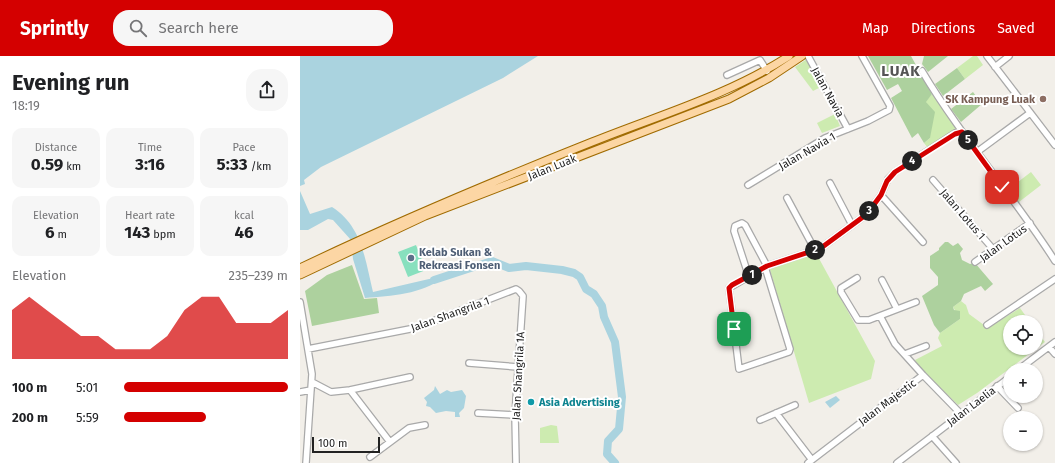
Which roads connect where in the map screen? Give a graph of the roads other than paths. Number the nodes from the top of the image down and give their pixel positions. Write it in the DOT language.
graph roads {
  1 [pos="789,56"];
  2 [pos="802,56"];
  3 [pos="808,56"];
  4 [pos="862,56"];
  5 [pos="987,56"];
  6 [pos="1009,56"];
  7 [pos="995,67"];
  8 [pos="767,71"];
  9 [pos="922,71"];
  10 [pos="727,75"];
  11 [pos="698,111"];
  12 [pos="666,113"];
  13 [pos="1030,113"];
  14 [pos="662,123"];
  15 [pos="630,127"];
  16 [pos="848,129"];
  17 [pos="962,132"];
  18 [pos="1055,145"];
  19 [pos="977,152"];
  20 [pos="933,180"];
  21 [pos="830,184"];
  22 [pos="748,185"];
  23 [pos="881,195"];
  24 [pos="787,198"];
  25 [pos="1030,223"];
  26 [pos="852,225"];
  27 [pos="371,238"];
  28 [pos="923,242"];
  29 [pos="993,249"];
  30 [pos="814,250"];
  31 [pos="343,251"];
  32 [pos="1055,261"];
  33 [pos="975,262"];
  34 [pos="766,266"];
  35 [pos="300,268"];
  36 [pos="300,275"];
  37 [pos="749,276"];
  38 [pos="857,278"];
  39 [pos="1055,279"];
  40 [pos="882,280"];
  41 [pos="519,291"];
  42 [pos="300,302"];
  43 [pos="916,302"];
  44 [pos="897,309"];
  45 [pos="880,316"];
  46 [pos="987,325"];
  47 [pos="1055,342"];
  48 [pos="926,346"];
  49 [pos="1049,347"];
  50 [pos="308,349"];
  51 [pos="905,354"];
  52 [pos="1055,354"];
  53 [pos="469,363"];
  54 [pos="1027,363"];
  55 [pos="518,367"];
  56 [pos="923,375"];
  57 [pos="410,377"];
  58 [pos="312,382"];
  59 [pos="1003,382"];
  60 [pos="997,386"];
  61 [pos="311,390"];
  62 [pos="350,390"];
  63 [pos="300,392"];
  64 [pos="795,405"];
  65 [pos="1018,408"];
  66 [pos="478,413"];
  67 [pos="776,413"];
  68 [pos="961,414"];
  69 [pos="516,415"];
  70 [pos="760,420"];
  71 [pos="425,425"];
  72 [pos="932,436"];
  73 [pos="390,442"];
  74 [pos="370,457"];
  75 [pos="810,462"];
  76 [pos="306,463"];
  77 [pos="516,463"];
  78 [pos="897,463"];
  79 [pos="956,463"];
  1 -- 8 [label="main road, Jalan Luak"];
  2 -- 11 [label="main road, Jalan Luak"];
  3 -- 16 [label="street, Jalan Navia"];
  4 -- 16 [label="street, Jalan Navia 1"];
  5 -- 7 [label="street"];
  6 -- 7 [label="street"];
  7 -- 13 [label="street"];
  8 -- 10 [label="street"];
  8 -- 12 [label="main road, Jalan Luak"];
  9 -- 17 [label="street"];
  11 -- 12 [label="main road"];
  11 -- 14 [label="main road, Jalan Luak"];
  12 -- 15 [label="main road, Jalan Luak"];
  13 -- 18 [label="street"];
  13 -- 19 [label="street"];
  14 -- 15 [label="main road"];
  14 -- 27 [label="main road, Jalan Luak"];
  15 -- 27 [label="main road, Jalan Luak"];
  16 -- 22 [label="street, Jalan Navia 1"];
  17 -- 19 [label="street"];
  17 -- 23 [label="street"];
  19 -- 25 [label="street"];
  20 -- 29 [label="street, Jalan Lotus 1"];
  21 -- 26 [label="street"];
  23 -- 26 [label="street"];
  23 -- 28 [label="street"];
  24 -- 30 [label="street"];
  25 -- 29 [label="street, Jalan Lotus"];
  25 -- 32 [label="street"];
  26 -- 30 [label="street"];
  27 -- 31 [label="main road, Jalan Luak"];
  29 -- 33 [label="street, Jalan Lotus"];
  30 -- 34 [label="street"];
  31 -- 35 [label="main road, Jalan Luak"];
  31 -- 36 [label="main road, Jalan Luak"];
  34 -- 37 [label="street"];
  34 -- 37 [label="street"];
  34 -- 37 [label="street"];
  38 -- 45 [label="street"];
  39 -- 46 [label="street"];
  40 -- 44 [label="street"];
  41 -- 50 [label="street, Jalan Shangrila 1"];
  41 -- 55 [label="street, Jalan Shangrila 1A"];
  42 -- 50 [label="street"];
  43 -- 44 [label="street"];
  44 -- 45 [label="street"];
  45 -- 51 [label="street"];
  47 -- 49 [label="street"];
  48 -- 51 [label="street"];
  49 -- 52 [label="street"];
  49 -- 54 [label="street"];
  50 -- 58 [label="street"];
  51 -- 56 [label="street"];
  53 -- 55 [label="street"];
  55 -- 69 [label="street, Jalan Shangrila 1A"];
  56 -- 68 [label="street, Jalan Majestic"];
  56 -- 75 [label="street, Jalan Majestic"];
  57 -- 62 [label="street"];
  58 -- 61 [label="street"];
  58 -- 62 [label="street"];
  59 -- 60 [label="street, Jalan Laelia"];
  60 -- 65 [label="street"];
  60 -- 68 [label="street, Jalan Laelia"];
  61 -- 63 [label="street"];
  61 -- 76 [label="street"];
  62 -- 73 [label="street"];
  64 -- 67 [label="street"];
  66 -- 69 [label="street"];
  67 -- 70 [label="street"];
  67 -- 75 [label="street"];
  68 -- 72 [label="street, Jalan Laelia"];
  69 -- 77 [label="street, Jalan Shangrila 1A"];
  71 -- 73 [label="street"];
  72 -- 78 [label="street, Jalan Laelia"];
  72 -- 79 [label="street"];
  73 -- 74 [label="street"];
}
